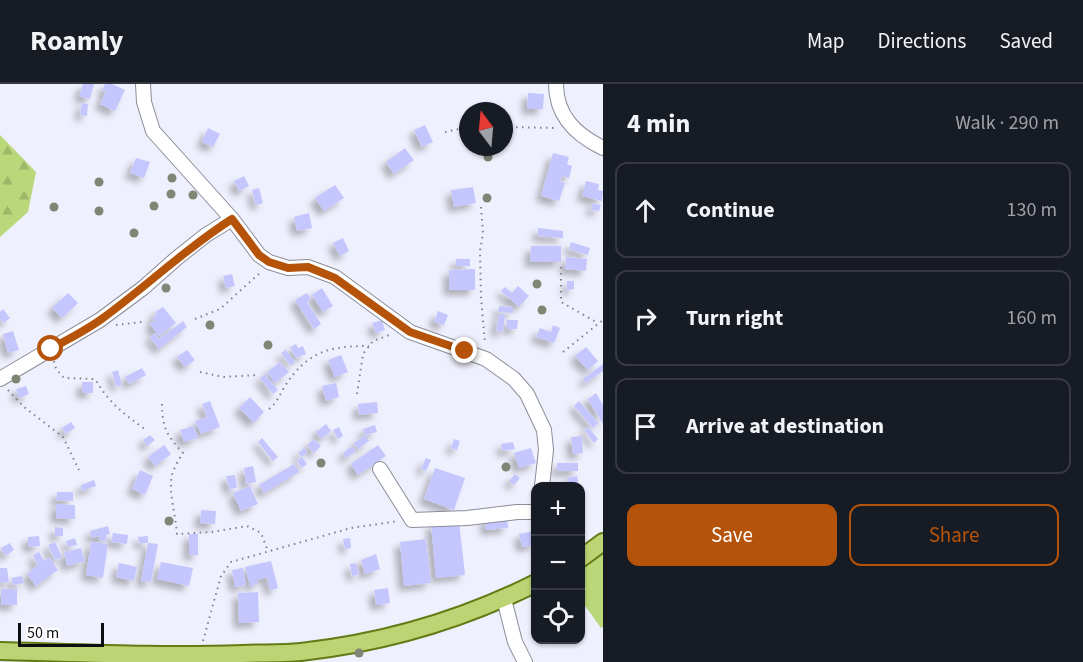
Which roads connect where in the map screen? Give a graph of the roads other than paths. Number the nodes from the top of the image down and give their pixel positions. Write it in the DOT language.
graph roads {
  1 [pos="143,84"];
  2 [pos="556,84"];
  3 [pos="603,148"];
  4 [pos="232,219"];
  5 [pos="4,384"];
  6 [pos="380,469"];
  7 [pos="542,482"];
  8 [pos="531,512"];
  9 [pos="603,542"];
  10 [pos="585,555"];
  11 [pos="531,585"];
  12 [pos="504,598"];
  13 [pos="0,651"];
  14 [pos="525,662"];
  1 -- 4 [label="street"];
  2 -- 3 [label="street"];
  4 -- 5 [label="street"];
  4 -- 7 [label="street"];
  6 -- 8 [label="street"];
  9 -- 10 [label="main road"];
  11 -- 12 [label="main road"];
  12 -- 13 [label="main road"];
  12 -- 14 [label="street"];
}
